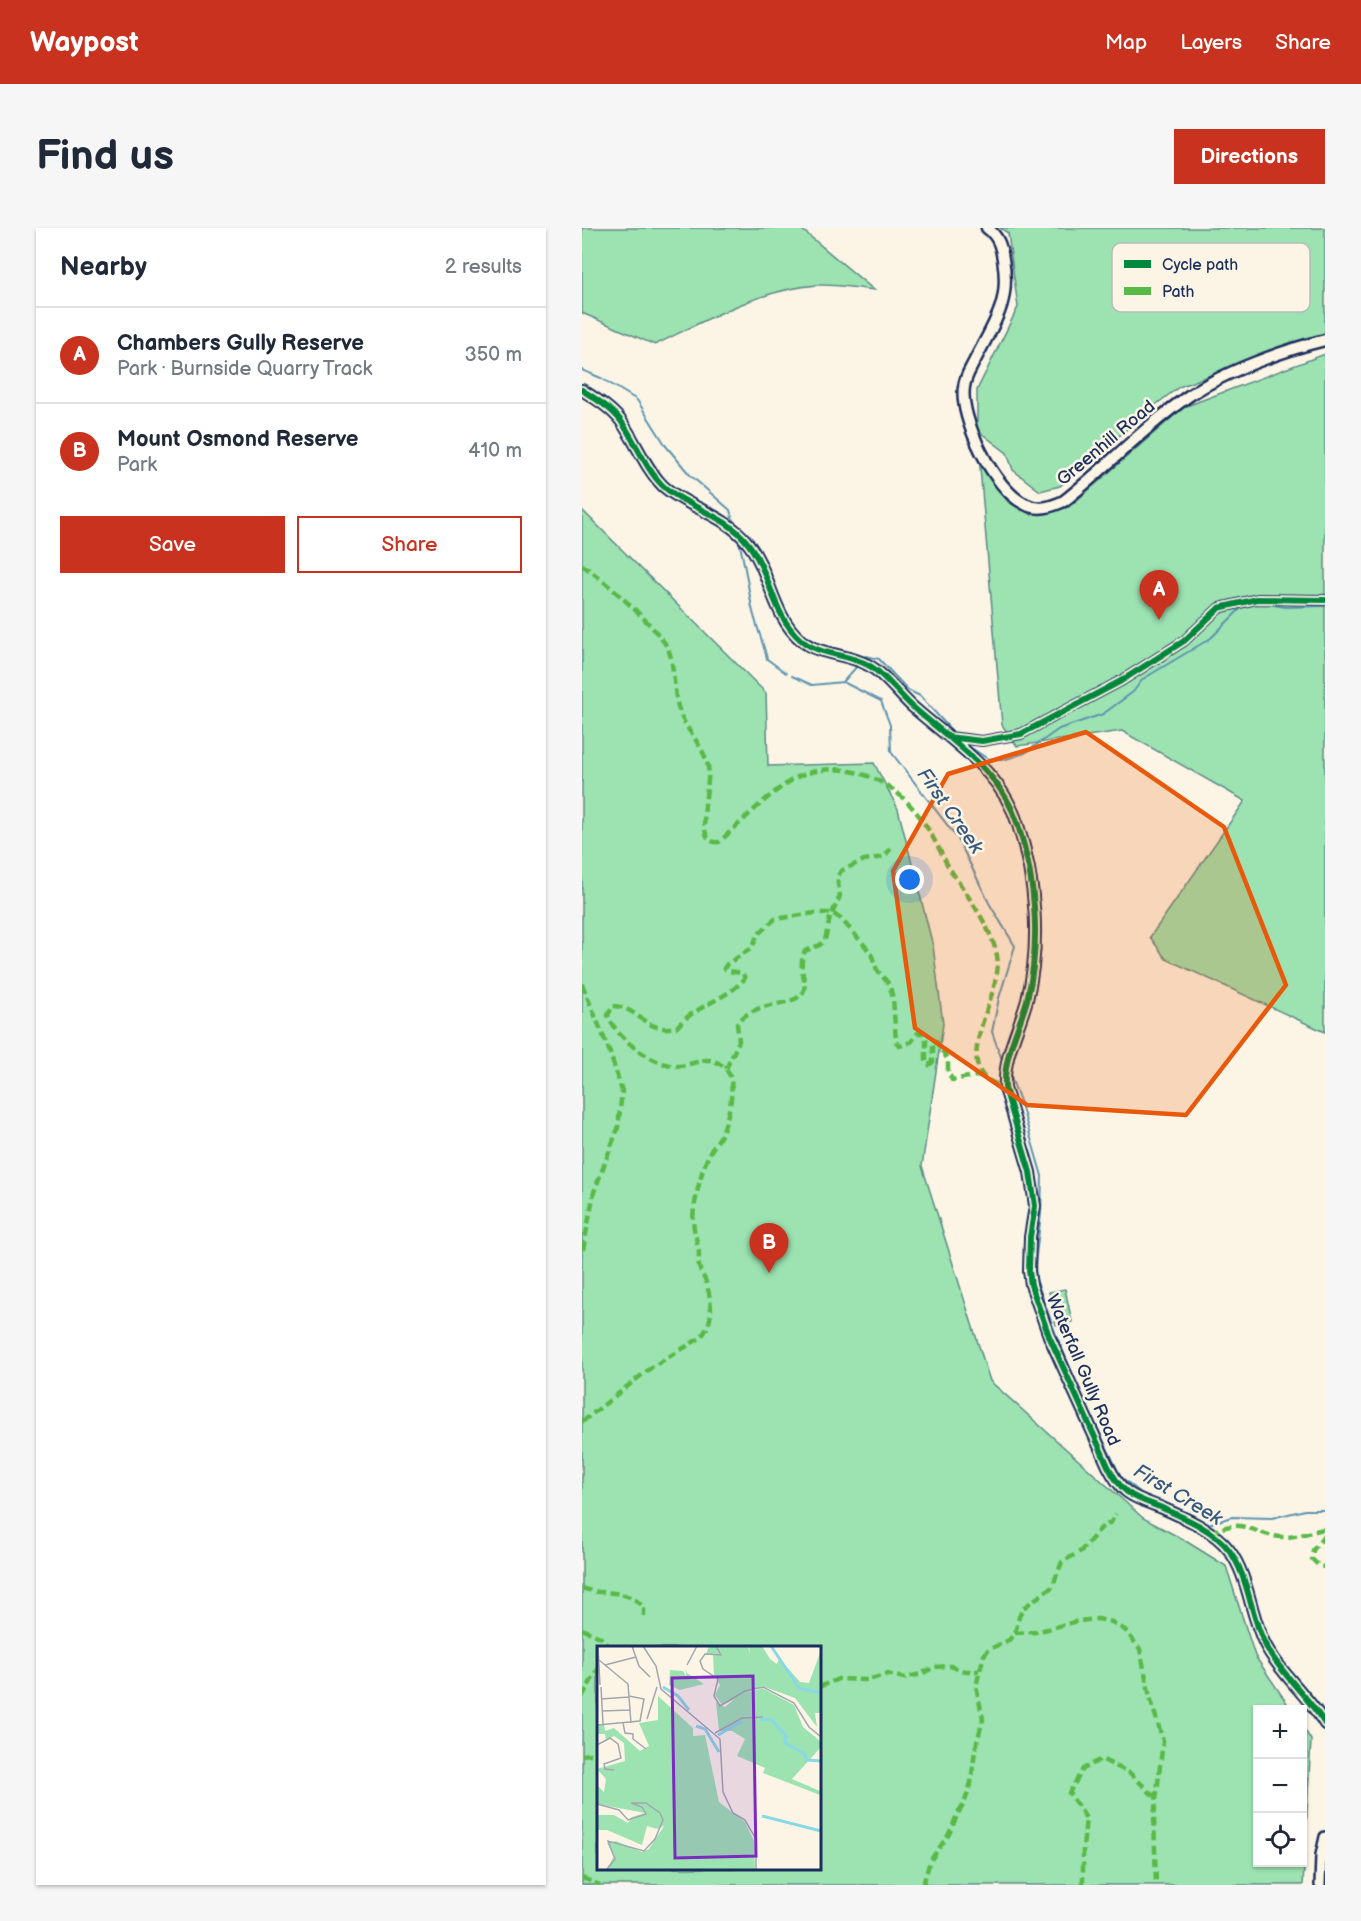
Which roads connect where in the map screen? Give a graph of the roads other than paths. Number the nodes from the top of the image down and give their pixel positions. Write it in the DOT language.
graph roads {
  1 [pos="987,228"];
  2 [pos="1325,340"];
  3 [pos="582,390"];
  4 [pos="1325,600"];
  5 [pos="948,737"];
  6 [pos="1325,1724"];
  7 [pos="1325,1837"];
  8 [pos="1320,1885"];
  1 -- 2 [label="main road, Greenhill Road"];
  3 -- 5 [label="street, Waterfall Gully Road"];
  4 -- 5 [label="street"];
  5 -- 6 [label="street, Waterfall Gully Road"];
  7 -- 8 [label="street"];
}
